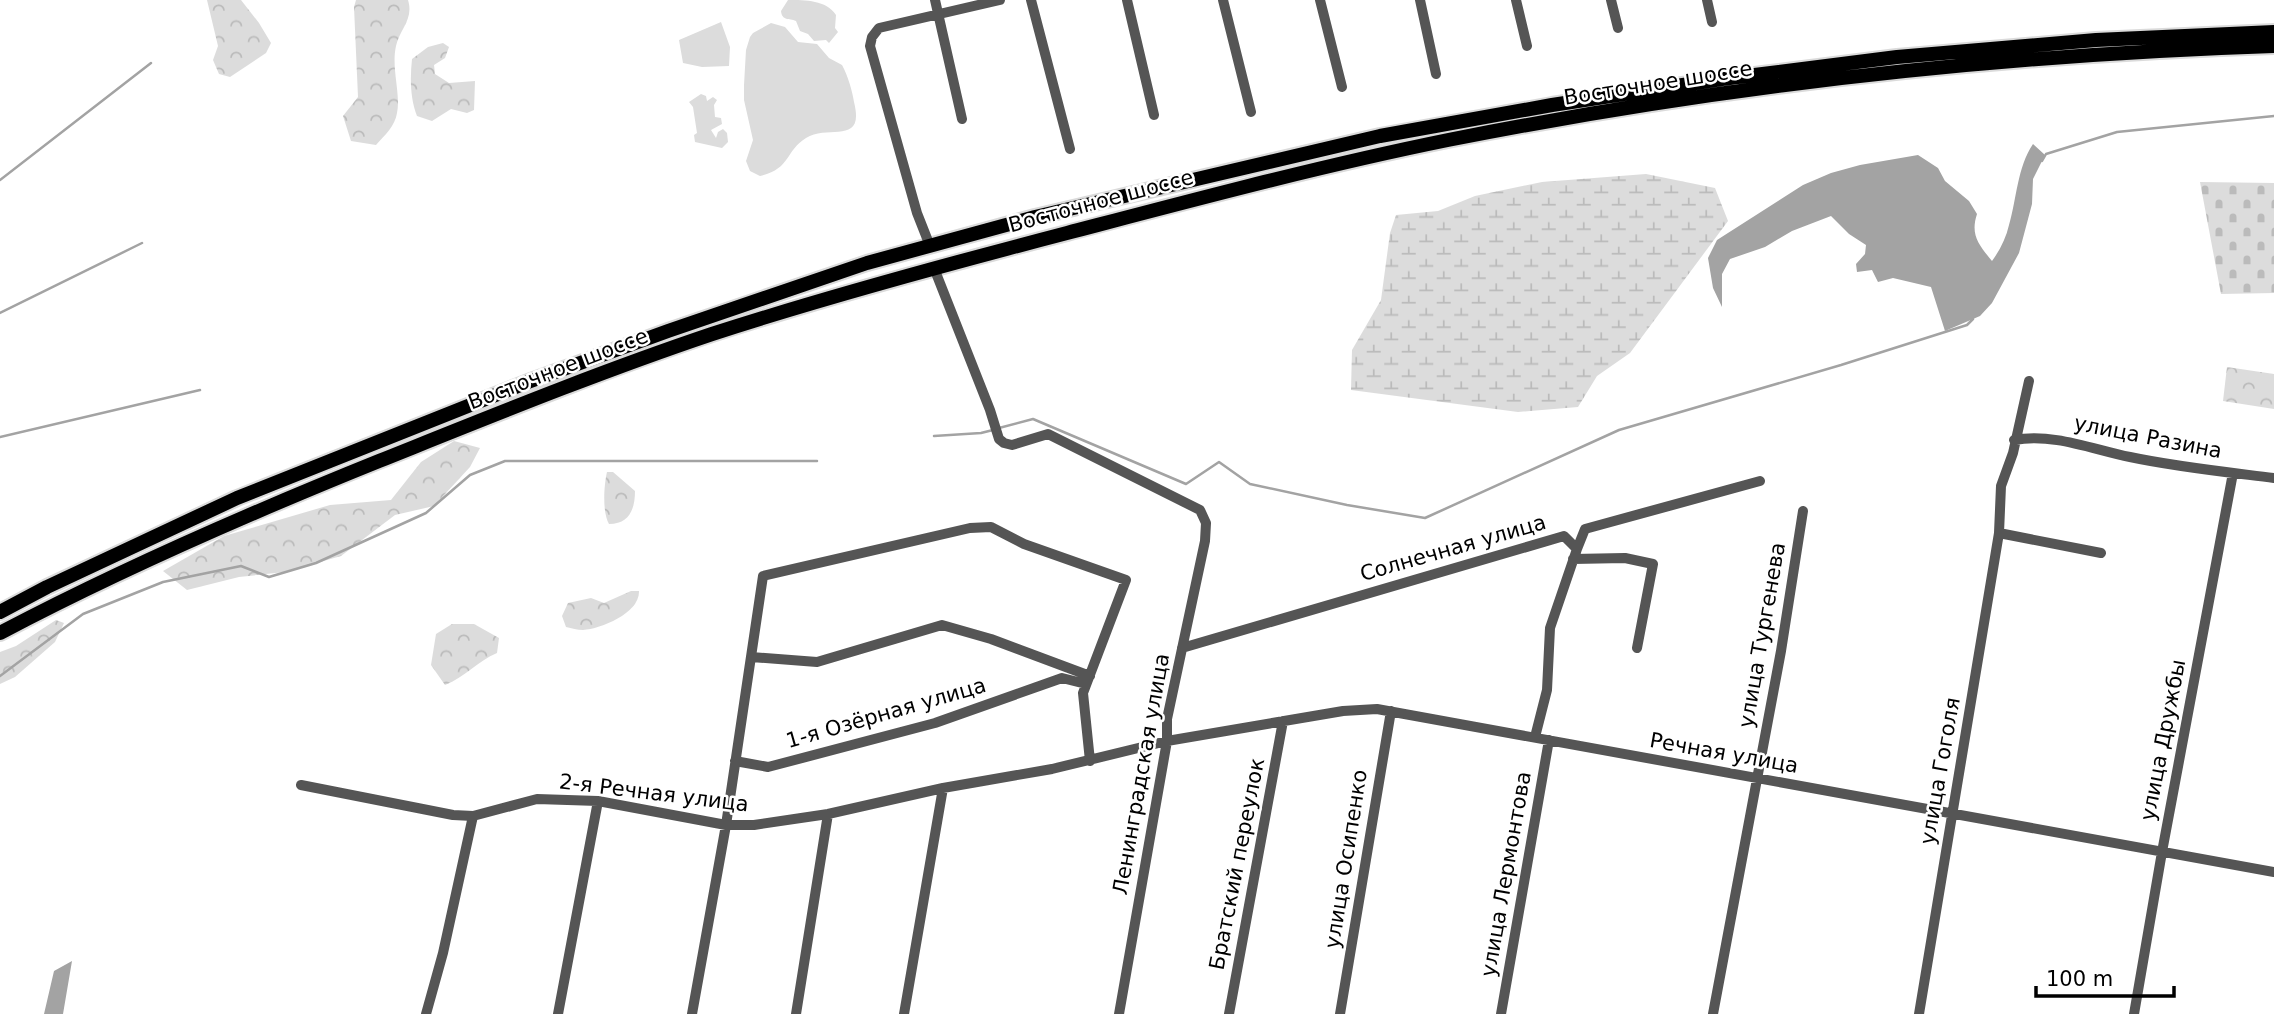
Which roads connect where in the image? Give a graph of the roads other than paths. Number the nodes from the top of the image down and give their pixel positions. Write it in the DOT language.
graph roads {
  1 [pos="935,0"];
  2 [pos="1000,0"];
  3 [pos="1031,0"];
  4 [pos="1127,0"];
  5 [pos="1223,0"];
  6 [pos="1320,0"];
  7 [pos="1420,0"];
  8 [pos="1516,0"];
  9 [pos="1611,0"];
  10 [pos="1707,0"];
  11 [pos="939,14"];
  12 [pos="1712,22"];
  13 [pos="1618,28"];
  14 [pos="2274,32"];
  15 [pos="1527,46"];
  16 [pos="2274,46"];
  17 [pos="1436,74"];
  18 [pos="1342,87"];
  19 [pos="1251,112"];
  20 [pos="1154,115"];
  21 [pos="962,119"];
  22 [pos="1070,149"];
  23 [pos="1223,173"];
  24 [pos="1189,200"];
  25 [pos="930,246"];
  26 [pos="934,268"];
  27 [pos="668,331"];
  28 [pos="673,349"];
  29 [pos="2029,381"];
  30 [pos="2014,440"];
  31 [pos="2233,473"];
  32 [pos="2274,478"];
  33 [pos="1760,481"];
  34 [pos="1803,511"];
  35 [pos="1999,534"];
  36 [pos="1577,549"];
  37 [pos="2101,553"];
  38 [pos="1573,559"];
  39 [pos="0,612"];
  40 [pos="0,633"];
  41 [pos="1182,648"];
  42 [pos="1637,648"];
  43 [pos="751,657"];
  44 [pos="1088,680"];
  45 [pos="1391,711"];
  46 [pos="1283,721"];
  47 [pos="1535,737"];
  48 [pos="1549,740"];
  49 [pos="1167,741"];
  50 [pos="735,761"];
  51 [pos="1090,761"];
  52 [pos="1756,778"];
  53 [pos="302,785"];
  54 [pos="943,789"];
  55 [pos="598,801"];
  56 [pos="828,814"];
  57 [pos="1952,814"];
  58 [pos="473,816"];
  59 [pos="726,825"];
  60 [pos="2162,852"];
  61 [pos="2274,872"];
  62 [pos="426,1014"];
  63 [pos="558,1014"];
  64 [pos="692,1014"];
  65 [pos="796,1014"];
  66 [pos="904,1014"];
  67 [pos="1119,1014"];
  68 [pos="1228,1014"];
  69 [pos="1340,1014"];
  70 [pos="1501,1014"];
  71 [pos="1713,1014"];
  72 [pos="1919,1014"];
  73 [pos="2134,1014"];
  1 -- 11 [label="street"];
  2 -- 11 [label="street"];
  3 -- 22 [label="street"];
  4 -- 20 [label="street"];
  5 -- 19 [label="street"];
  6 -- 18 [label="street"];
  7 -- 17 [label="street"];
  8 -- 15 [label="street"];
  9 -- 13 [label="street"];
  10 -- 12 [label="street"];
  11 -- 21 [label="street"];
  11 -- 25 [label="street"];
  14 -- 23 [label="highway, Восточное шоссе"];
  16 -- 24 [label="highway, Восточное шоссе"];
  23 -- 24 [label="highway"];
  23 -- 25 [label="highway, Восточное шоссе"];
  24 -- 26 [label="highway, Восточное шоссе"];
  25 -- 27 [label="highway, Восточное шоссе"];
  26 -- 28 [label="highway, Восточное шоссе"];
  26 -- 41 [label="street, Ленинградская улица"];
  27 -- 28 [label="highway"];
  27 -- 39 [label="highway, Восточное шоссе"];
  28 -- 40 [label="highway, Восточное шоссе"];
  29 -- 30 [label="street, улица Гоголя"];
  30 -- 31 [label="street, улица Разина"];
  30 -- 35 [label="street, улица Гоголя"];
  31 -- 32 [label="street, улица Разина"];
  31 -- 60 [label="street, улица Дружбы"];
  33 -- 36 [label="street"];
  34 -- 52 [label="street, улица Тургенева"];
  35 -- 37 [label="street"];
  35 -- 57 [label="street, улица Гоголя"];
  36 -- 38 [label="street"];
  36 -- 41 [label="street, Солнечная улица"];
  38 -- 42 [label="street"];
  38 -- 47 [label="street"];
  41 -- 49 [label="street, Ленинградская улица"];
  43 -- 44 [label="street"];
  43 -- 44 [label="street"];
  43 -- 50 [label="street"];
  44 -- 50 [label="street, 1-я Озёрная улица"];
  44 -- 51 [label="street"];
  45 -- 46 [label="street, Речная улица"];
  45 -- 47 [label="street, Речная улица"];
  45 -- 69 [label="street, улица Осипенко"];
  46 -- 49 [label="street, Речная улица"];
  46 -- 68 [label="street, Братский переулок"];
  47 -- 48 [label="street, Речная улица"];
  48 -- 52 [label="street, Речная улица"];
  48 -- 70 [label="street, улица Лермонтова"];
  49 -- 51 [label="street, 2-я Речная улица"];
  49 -- 67 [label="street, Ленинградская улица"];
  50 -- 59 [label="street"];
  51 -- 54 [label="street, 2-я Речная улица"];
  52 -- 57 [label="street, Речная улица"];
  52 -- 71 [label="street, улица Тургенева"];
  53 -- 58 [label="street, 2-я Речная улица"];
  54 -- 56 [label="street, 2-я Речная улица"];
  54 -- 66 [label="street"];
  55 -- 58 [label="street, 2-я Речная улица"];
  55 -- 59 [label="street, 2-я Речная улица"];
  55 -- 63 [label="street"];
  56 -- 59 [label="street, 2-я Речная улица"];
  56 -- 65 [label="street"];
  57 -- 60 [label="street, Речная улица"];
  57 -- 72 [label="street, улица Гоголя"];
  58 -- 62 [label="street"];
  59 -- 64 [label="street"];
  60 -- 61 [label="street, Речная улица"];
  60 -- 73 [label="street, улица Дружбы"];
}
